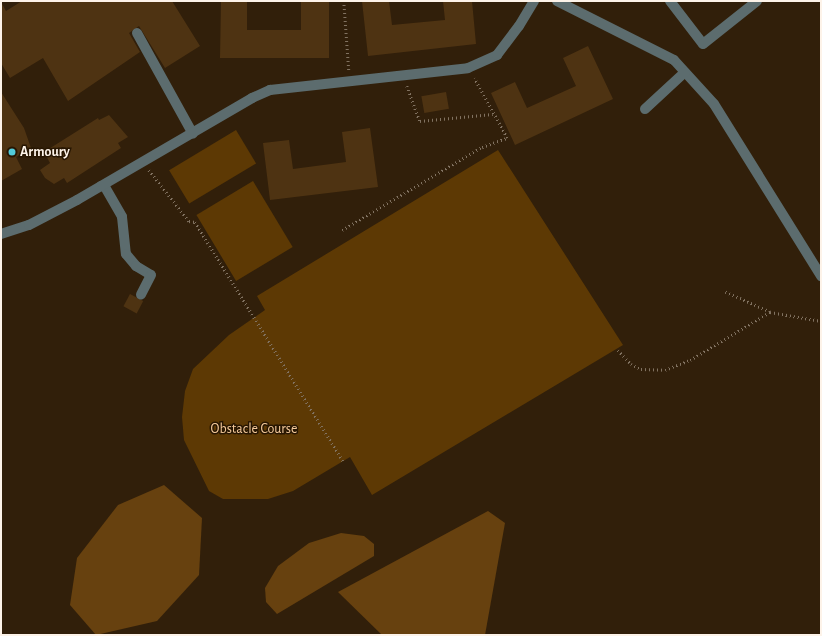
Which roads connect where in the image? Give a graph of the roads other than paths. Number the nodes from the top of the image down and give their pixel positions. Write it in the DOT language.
graph roads {
  1 [pos="534,1"];
  2 [pos="557,1"];
  3 [pos="670,1"];
  4 [pos="757,1"];
  5 [pos="137,32"];
  6 [pos="685,72"];
  7 [pos="645,109"];
  8 [pos="193,134"];
  9 [pos="101,186"];
  10 [pos="1,234"];
  11 [pos="821,276"];
  12 [pos="141,295"];
  1 -- 8 [label="street"];
  2 -- 6 [label="street"];
  3 -- 4 [label="street"];
  5 -- 8 [label="street"];
  6 -- 7 [label="street"];
  6 -- 11 [label="street"];
  8 -- 9 [label="street"];
  9 -- 10 [label="street"];
  9 -- 12 [label="street"];
}
